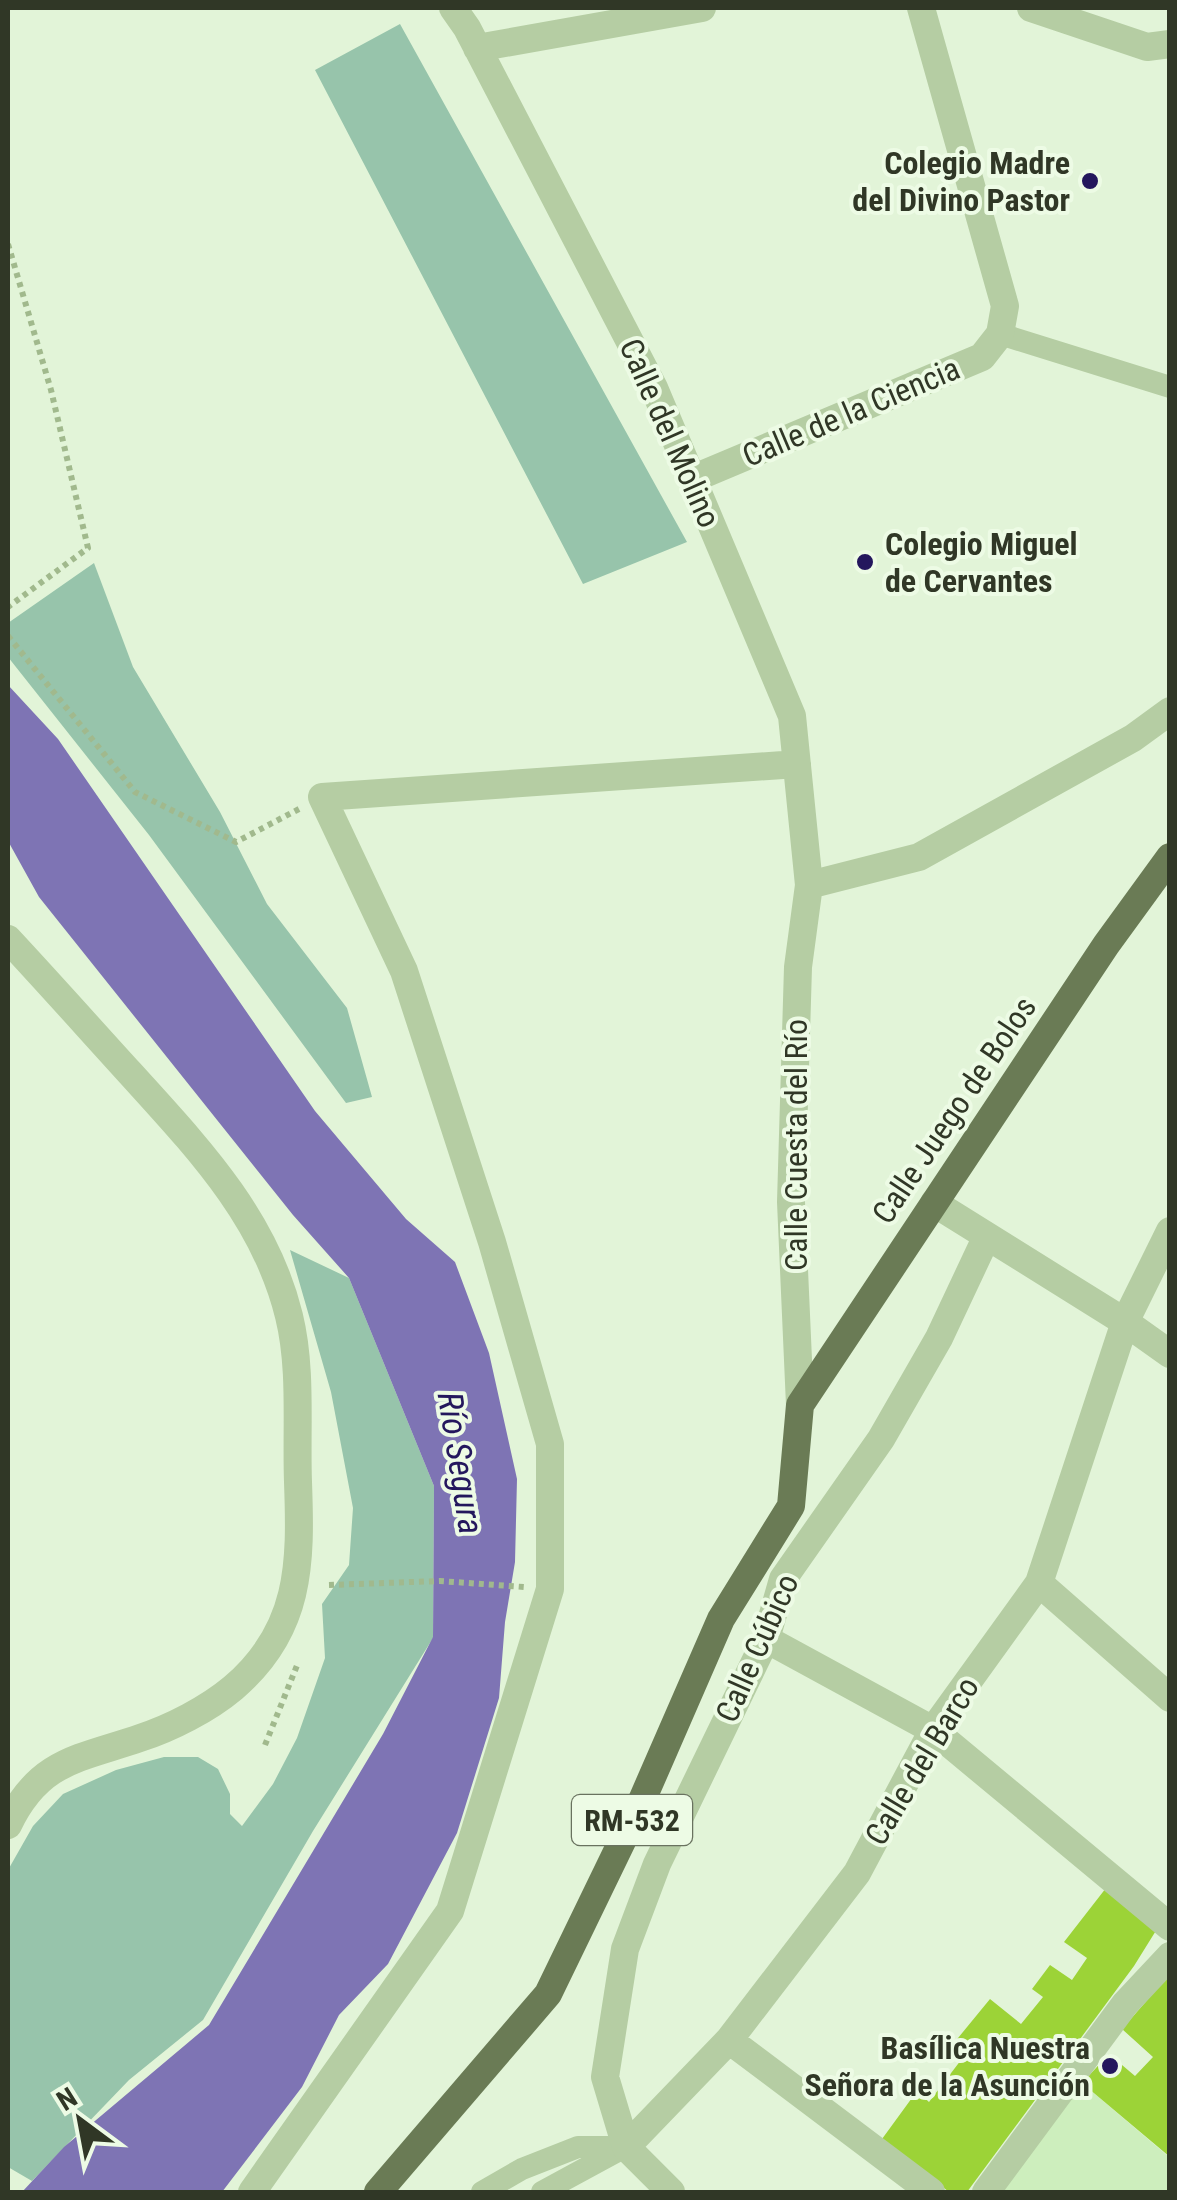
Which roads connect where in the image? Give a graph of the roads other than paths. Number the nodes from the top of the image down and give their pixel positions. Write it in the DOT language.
graph roads {
  1 [pos="453,8"];
  2 [pos="702,8"];
  3 [pos="922,8"];
  4 [pos="1031,8"];
  5 [pos="1170,44"];
  6 [pos="477,48"];
  7 [pos="1000,334"];
  8 [pos="1170,387"];
  9 [pos="692,479"];
  10 [pos="1170,712"];
  11 [pos="797,764"];
  12 [pos="1170,857"];
  13 [pos="810,885"];
  14 [pos="8,939"];
  15 [pos="934,1203"];
  16 [pos="1170,1232"];
  17 [pos="986,1238"];
  18 [pos="1124,1322"];
  19 [pos="1170,1354"];
  20 [pos="800,1405"];
  21 [pos="1039,1583"];
  22 [pos="766,1639"];
  23 [pos="1170,1698"];
  24 [pos="932,1730"];
  25 [pos="8,1826"];
  26 [pos="1170,1927"];
  27 [pos="1170,1956"];
  28 [pos="728,2040"];
  29 [pos="626,2147"];
  30 [pos="252,2192"];
  31 [pos="378,2192"];
  32 [pos="482,2192"];
  33 [pos="542,2192"];
  34 [pos="672,2192"];
  35 [pos="931,2192"];
  36 [pos="986,2192"];
  1 -- 6 [label="street, Calle del Molino"];
  2 -- 6 [label="street"];
  3 -- 7 [label="street"];
  4 -- 5 [label="street"];
  6 -- 9 [label="street, Calle del Molino"];
  7 -- 8 [label="street"];
  7 -- 9 [label="street, Calle de la Ciencia"];
  9 -- 11 [label="street, Calle del Molino"];
  10 -- 13 [label="street"];
  11 -- 13 [label="street, Calle del Molino"];
  11 -- 30 [label="street"];
  12 -- 15 [label="main road, Calle Juego de Bolos / RM-532"];
  13 -- 20 [label="street, Calle Cuesta del Río"];
  14 -- 25 [label="street"];
  15 -- 17 [label="street"];
  15 -- 20 [label="main road, Calle Juego de Bolos / RM-532"];
  16 -- 18 [label="street, Calle del Barco"];
  17 -- 18 [label="street"];
  17 -- 22 [label="street, Calle Cúbico"];
  18 -- 19 [label="street"];
  18 -- 21 [label="street, Calle del Barco"];
  20 -- 31 [label="main road, RM-532"];
  21 -- 23 [label="street"];
  21 -- 24 [label="street, Calle del Barco"];
  22 -- 24 [label="street"];
  22 -- 29 [label="street, Calle Cúbico"];
  24 -- 26 [label="street"];
  24 -- 28 [label="street, Calle del Barco"];
  27 -- 36 [label="street"];
  28 -- 29 [label="street, Calle del Barco"];
  28 -- 35 [label="street"];
  29 -- 32 [label="street"];
  29 -- 33 [label="street"];
  29 -- 34 [label="street"];
}
